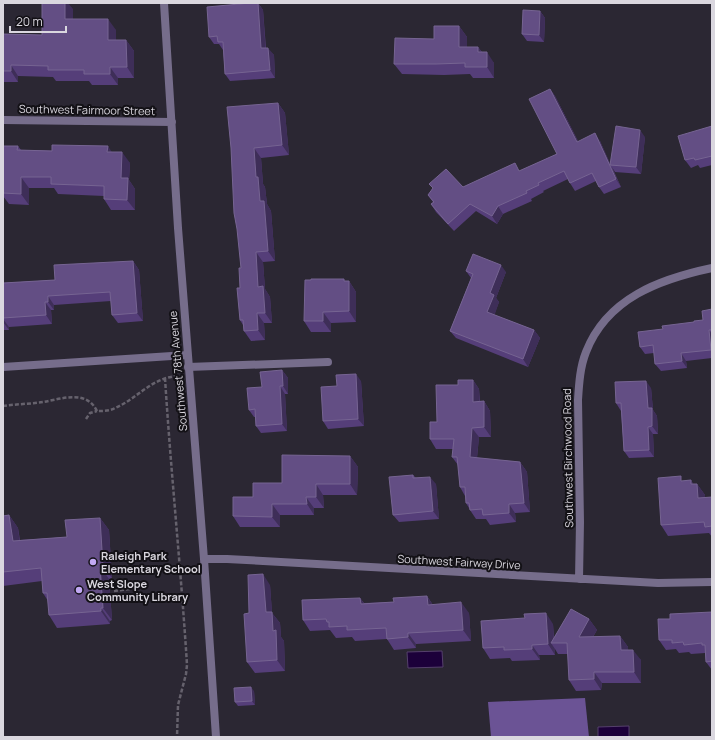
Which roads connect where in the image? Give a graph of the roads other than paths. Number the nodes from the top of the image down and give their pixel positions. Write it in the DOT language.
graph roads {
  1 [pos="164,3"];
  2 [pos="3,120"];
  3 [pos="172,122"];
  4 [pos="712,268"];
  5 [pos="187,355"];
  6 [pos="328,362"];
  7 [pos="3,368"];
  8 [pos="189,371"];
  9 [pos="204,560"];
  10 [pos="579,579"];
  11 [pos="712,582"];
  12 [pos="216,737"];
  1 -- 3 [label="street, Southwest 78th Avenue"];
  2 -- 3 [label="street, Southwest Fairmoor Street"];
  3 -- 5 [label="street, Southwest 78th Avenue"];
  4 -- 10 [label="street, Southwest Birchwood Road"];
  5 -- 7 [label="street"];
  5 -- 8 [label="street, Southwest 78th Avenue"];
  6 -- 8 [label="street"];
  8 -- 9 [label="street, Southwest 78th Avenue"];
  9 -- 10 [label="street, Southwest Fairway Drive"];
  9 -- 12 [label="street, Southwest 78th Avenue"];
  10 -- 11 [label="street, Southwest Fairway Drive"];
}
